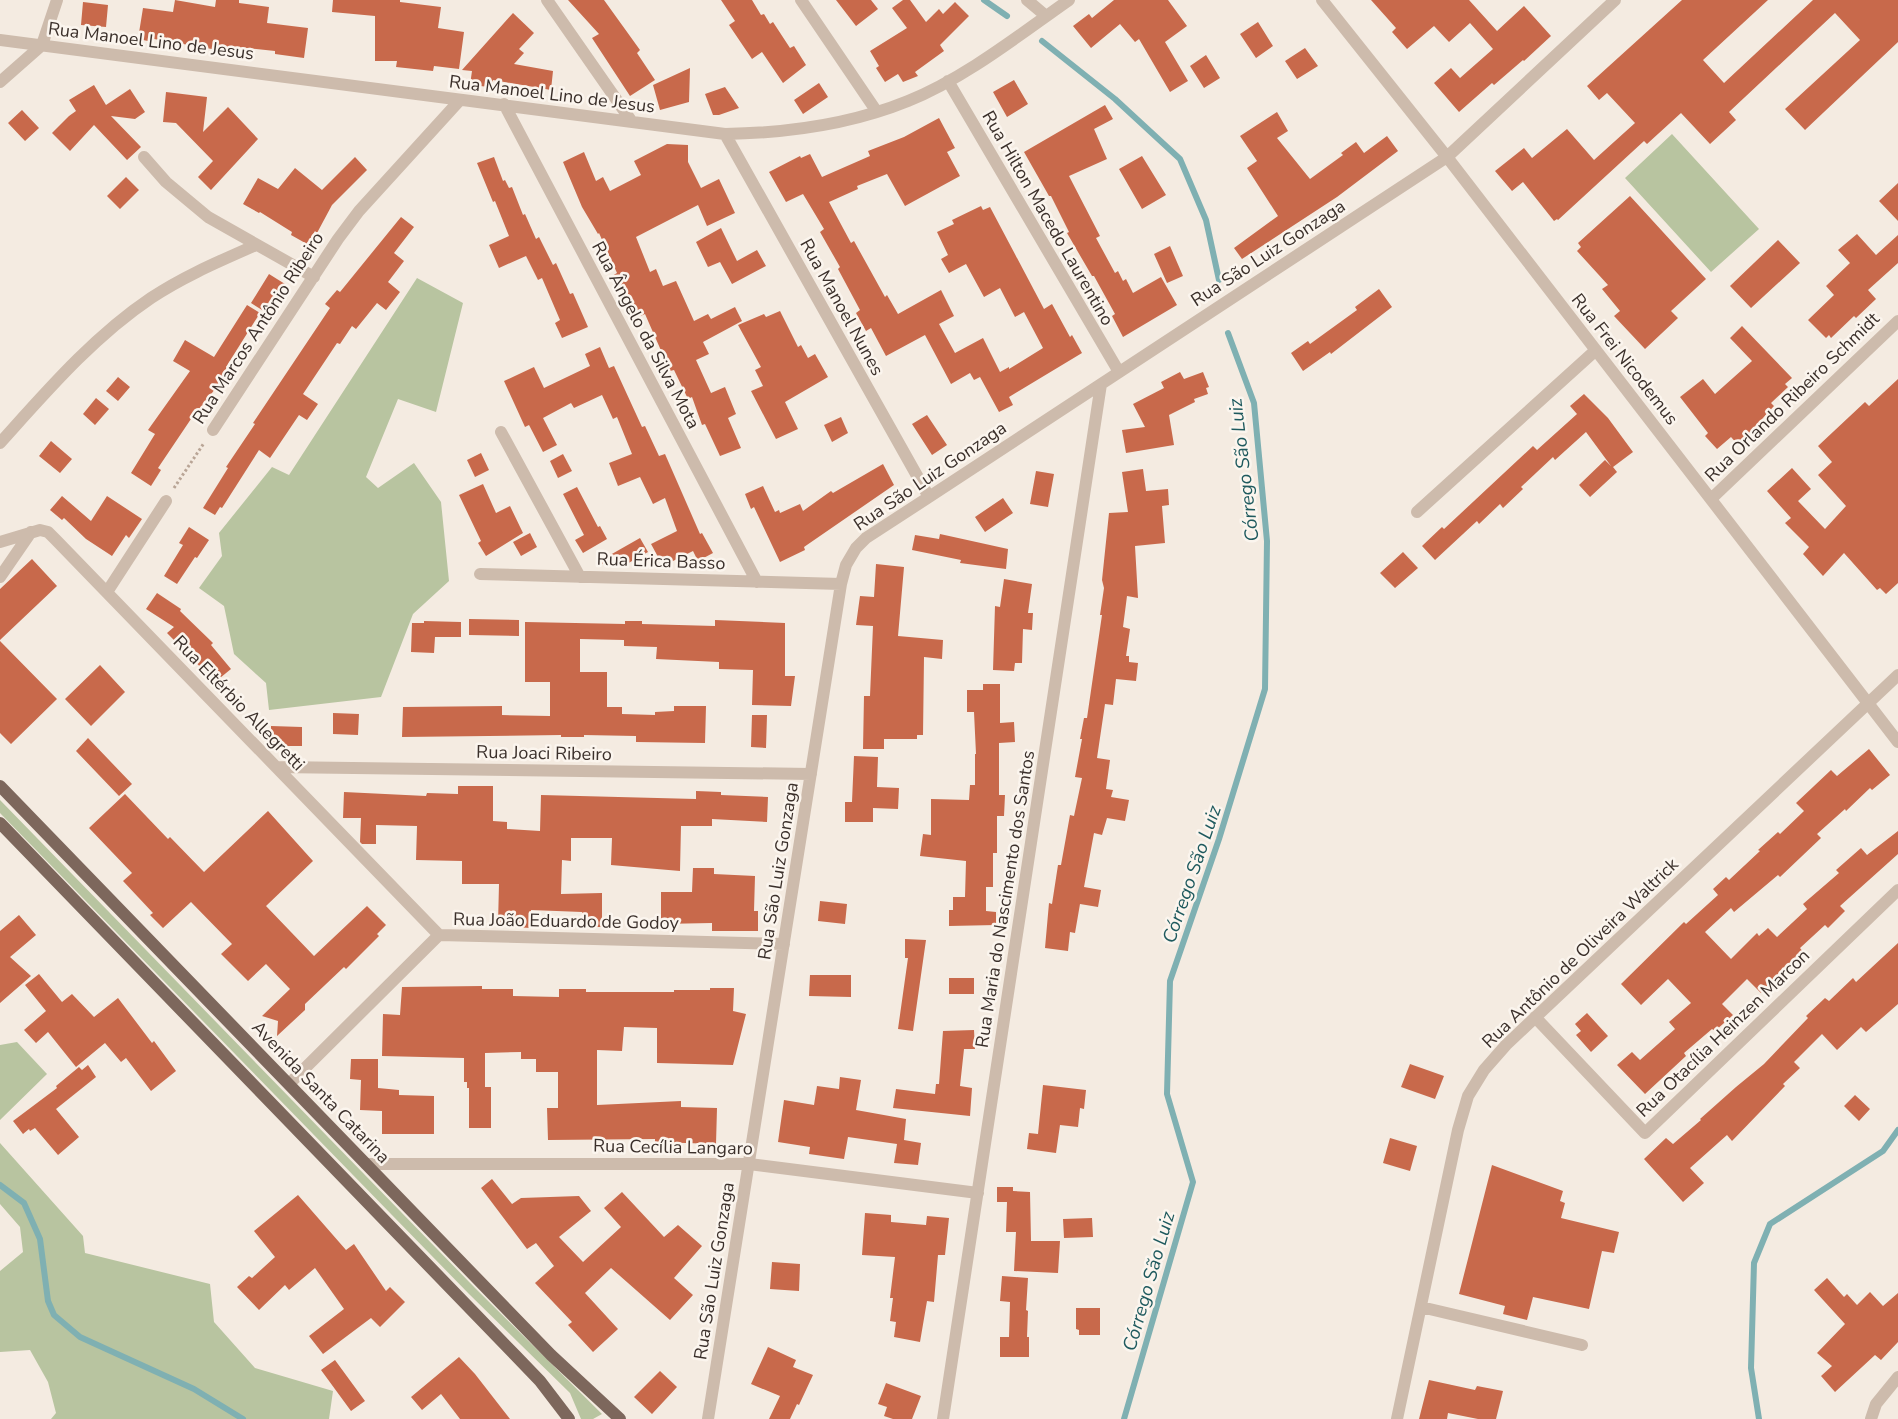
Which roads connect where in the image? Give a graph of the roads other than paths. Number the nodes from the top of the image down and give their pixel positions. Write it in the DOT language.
graph roads {
  1 [pos="57,0"];
  2 [pos="547,0"];
  3 [pos="801,0"];
  4 [pos="1027,0"];
  5 [pos="1069,0"];
  6 [pos="1322,0"];
  7 [pos="1615,0"];
  8 [pos="1046,16"];
  9 [pos="0,40"];
  10 [pos="42,45"];
  11 [pos="948,81"];
  12 [pos="0,82"];
  13 [pos="460,100"];
  14 [pos="504,104"];
  15 [pos="877,112"];
  16 [pos="632,122"];
  17 [pos="725,134"];
  18 [pos="144,157"];
  19 [pos="1447,157"];
  20 [pos="256,245"];
  21 [pos="314,276"];
  22 [pos="1898,321"];
  23 [pos="1596,350"];
  24 [pos="1119,372"];
  25 [pos="1101,384"];
  26 [pos="213,430"];
  27 [pos="501,432"];
  28 [pos="0,443"];
  29 [pos="929,497"];
  30 [pos="1711,499"];
  31 [pos="166,501"];
  32 [pos="1417,512"];
  33 [pos="31,532"];
  34 [pos="0,542"];
  35 [pos="480,574"];
  36 [pos="0,577"];
  37 [pos="580,577"];
  38 [pos="756,582"];
  39 [pos="841,584"];
  40 [pos="107,592"];
  41 [pos="1898,675"];
  42 [pos="1868,704"];
  43 [pos="1898,742"];
  44 [pos="276,767"];
  45 [pos="811,774"];
  46 [pos="0,786"];
  47 [pos="2,829"];
  48 [pos="1898,890"];
  49 [pos="439,935"];
  50 [pos="784,944"];
  51 [pos="1535,1017"];
  52 [pos="289,1084"];
  53 [pos="366,1164"];
  54 [pos="749,1164"];
  55 [pos="978,1193"];
  56 [pos="1421,1307"];
  57 [pos="1582,1345"];
  58 [pos="1898,1377"];
  59 [pos="569,1419"];
  60 [pos="620,1419"];
  61 [pos="708,1419"];
  62 [pos="943,1419"];
  63 [pos="1397,1419"];
  64 [pos="1871,1419"];
  1 -- 10 [label="street"];
  2 -- 16 [label="street"];
  3 -- 15 [label="street"];
  4 -- 8 [label="street"];
  5 -- 8 [label="street, Rua Manoel Lino de Jesus"];
  6 -- 19 [label="street, Rua Frei Nicodemus"];
  7 -- 19 [label="street, Rua São Luiz Gonzaga"];
  8 -- 11 [label="street, Rua Manoel Lino de Jesus"];
  9 -- 10 [label="street, Rua Manoel Lino de Jesus"];
  10 -- 12 [label="street"];
  10 -- 13 [label="street, Rua Manoel Lino de Jesus"];
  11 -- 15 [label="street, Rua Manoel Lino de Jesus"];
  11 -- 24 [label="street, Rua Hilton Macedo Laurentino"];
  13 -- 14 [label="street, Rua Manoel Lino de Jesus"];
  13 -- 21 [label="street, Rua Marcos Antônio Ribeiro"];
  14 -- 16 [label="street, Rua Manoel Lino de Jesus"];
  14 -- 38 [label="street, Rua Ângelo da Silva Mota"];
  15 -- 17 [label="street, Rua Manoel Lino de Jesus"];
  16 -- 17 [label="street, Rua Manoel Lino de Jesus"];
  17 -- 29 [label="street, Rua Manoel Nunes"];
  18 -- 20 [label="street"];
  19 -- 23 [label="street, Rua Frei Nicodemus"];
  19 -- 24 [label="street, Rua São Luiz Gonzaga"];
  20 -- 21 [label="street"];
  20 -- 28 [label="street"];
  21 -- 26 [label="street, Rua Marcos Antônio Ribeiro"];
  22 -- 30 [label="street, Rua Orlando Ribeiro Schmidt"];
  23 -- 30 [label="street, Rua Frei Nicodemus"];
  23 -- 32 [label="street"];
  24 -- 25 [label="street, Rua São Luiz Gonzaga"];
  25 -- 29 [label="street, Rua São Luiz Gonzaga"];
  25 -- 55 [label="street, Rua Maria do Nascimento dos Santos"];
  27 -- 37 [label="street"];
  29 -- 39 [label="street, Rua São Luiz Gonzaga"];
  30 -- 42 [label="street, Rua Frei Nicodemus"];
  31 -- 40 [label="street"];
  33 -- 34 [label="street"];
  33 -- 36 [label="street"];
  33 -- 40 [label="street, Rua Eltérbio Allegretti"];
  35 -- 37 [label="street, Rua Érica Basso"];
  37 -- 38 [label="street, Rua Érica Basso"];
  38 -- 39 [label="street, Rua Érica Basso"];
  39 -- 45 [label="street, Rua São Luiz Gonzaga"];
  40 -- 44 [label="street, Rua Eltérbio Allegretti"];
  41 -- 42 [label="street, Rua Antônio de Oliveira Waltrick"];
  42 -- 43 [label="street, Rua Frei Nicodemus"];
  42 -- 51 [label="street, Rua Antônio de Oliveira Waltrick"];
  44 -- 45 [label="street, Rua Joaci Ribeiro"];
  44 -- 49 [label="street, Rua Eltérbio Allegretti"];
  45 -- 50 [label="street, Rua São Luiz Gonzaga"];
  46 -- 52 [label="main road, Avenida Santa Catarina"];
  47 -- 59 [label="main road"];
  48 -- 51 [label="street, Rua Otacília Heinzen Marcon"];
  49 -- 50 [label="street, Rua João Eduardo de Godoy"];
  49 -- 52 [label="street, Rua João Eduardo de Godoy"];
  50 -- 54 [label="street, Rua São Luiz Gonzaga"];
  51 -- 56 [label="street, Rua Antônio de Oliveira Waltrick"];
  52 -- 53 [label="main road, Avenida Santa Catarina"];
  53 -- 54 [label="street, Rua Cecília Langaro"];
  53 -- 60 [label="main road, Avenida Santa Catarina"];
  54 -- 55 [label="street, Rua Cecília Langaro"];
  54 -- 61 [label="street, Rua São Luiz Gonzaga"];
  55 -- 62 [label="street, Rua Maria do Nascimento dos Santos"];
  56 -- 57 [label="street"];
  56 -- 63 [label="street, Rua Antônio de Oliveira Waltrick"];
  58 -- 64 [label="street"];
}
